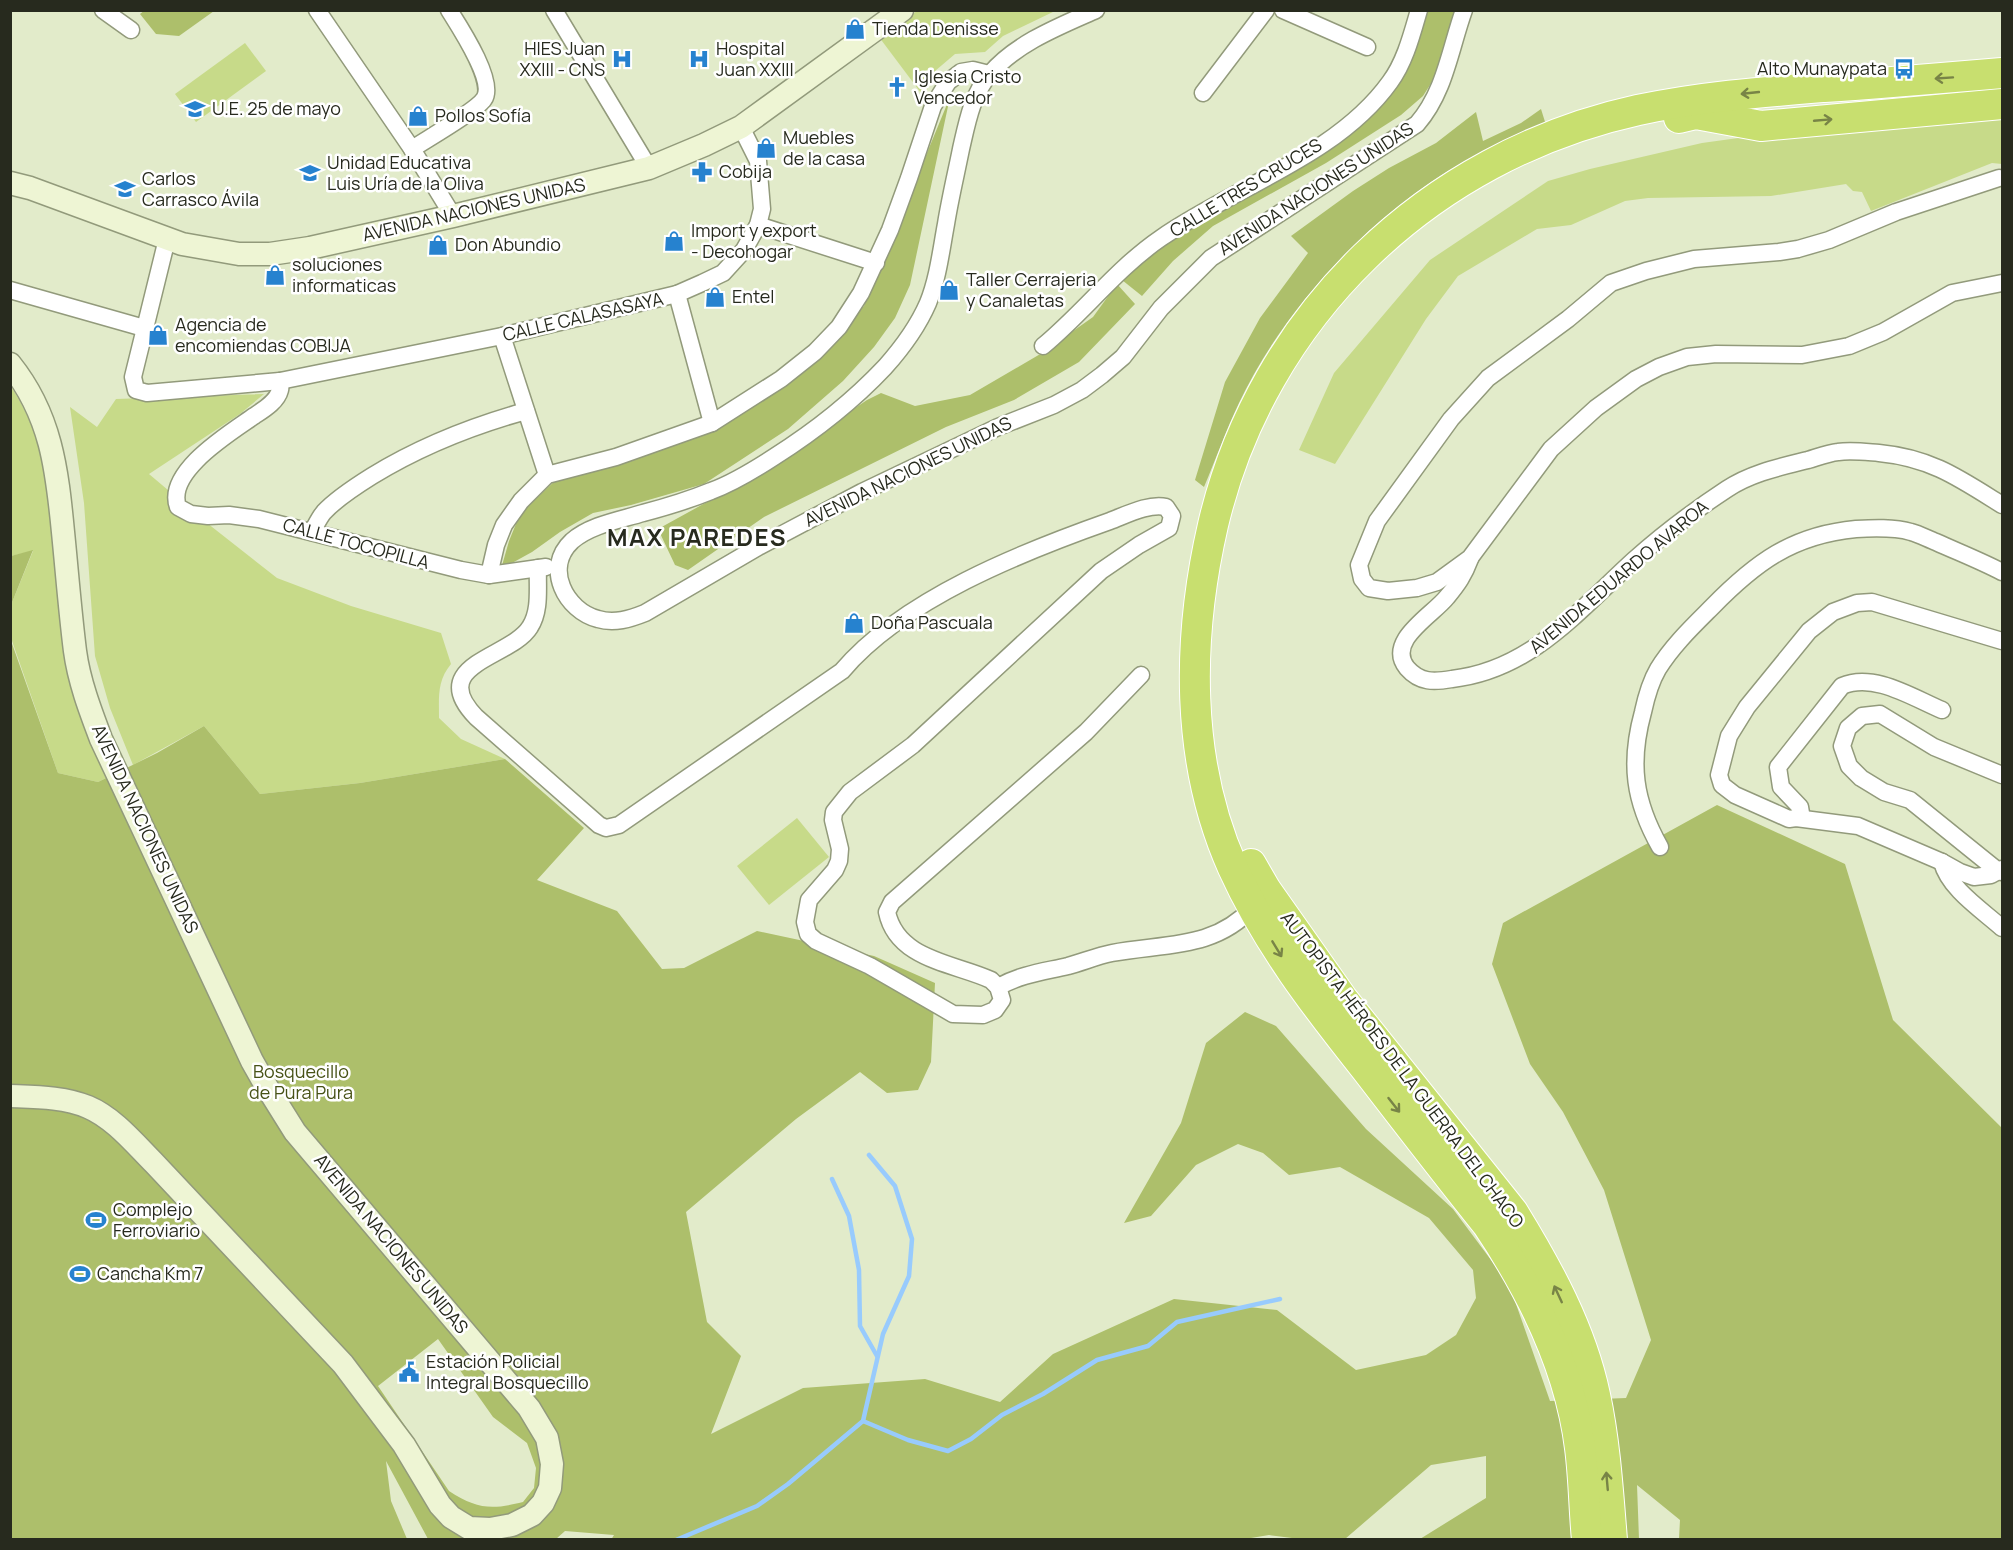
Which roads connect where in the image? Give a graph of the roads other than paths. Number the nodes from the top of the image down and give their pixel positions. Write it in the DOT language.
graph roads {
  1 [pos="103,10"];
  2 [pos="316,10"];
  3 [pos="449,10"];
  4 [pos="554,10"];
  5 [pos="902,10"];
  6 [pos="1096,10"];
  7 [pos="1266,10"];
  8 [pos="1283,10"];
  9 [pos="1419,10"];
  10 [pos="1464,10"];
  11 [pos="132,30"];
  12 [pos="1367,47"];
  13 [pos="2002,73"];
  14 [pos="989,75"];
  15 [pos="1203,93"];
  16 [pos="2002,104"];
  17 [pos="741,127"];
  18 [pos="412,149"];
  19 [pos="649,168"];
  20 [pos="1999,178"];
  21 [pos="10,183"];
  22 [pos="453,216"];
  23 [pos="758,225"];
  24 [pos="167,239"];
  25 [pos="876,262"];
  26 [pos="2002,283"];
  27 [pos="10,290"];
  28 [pos="677,294"];
  29 [pos="144,328"];
  30 [pos="502,336"];
  31 [pos="1043,346"];
  32 [pos="10,364"];
  33 [pos="280,381"];
  34 [pos="526,411"];
  35 [pos="712,423"];
  36 [pos="547,475"];
  37 [pos="2002,505"];
  38 [pos="312,532"];
  39 [pos="1470,558"];
  40 [pos="559,565"];
  41 [pos="538,568"];
  42 [pos="2002,572"];
  43 [pos="489,575"];
  44 [pos="2002,641"];
  45 [pos="1141,675"];
  46 [pos="1942,710"];
  47 [pos="2002,775"];
  48 [pos="1796,818"];
  49 [pos="1660,847"];
  50 [pos="1942,861"];
  51 [pos="2001,870"];
  52 [pos="1252,907"];
  53 [pos="2002,928"];
  54 [pos="998,987"];
  55 [pos="10,1096"];
  56 [pos="1587,1539"];
  57 [pos="1612,1539"];
  1 -- 11 [label="street"];
  2 -- 18 [label="street"];
  3 -- 18 [label="street"];
  4 -- 19 [label="street"];
  5 -- 17 [label="street, AVENIDA NACIONES UNIDAS"];
  6 -- 14 [label="street"];
  7 -- 15 [label="street"];
  8 -- 12 [label="street"];
  9 -- 31 [label="street, CALLE TRES CRUCES"];
  10 -- 40 [label="street, AVENIDA NACIONES UNIDAS"];
  13 -- 52 [label="highway, AUTOPISTA HÉROES DE LA GUERRA DEL CHACO, one-way"];
  14 -- 25 [label="street"];
  14 -- 40 [label="street"];
  57 -- 16 [label="highway, AUTOPISTA HÉROES DE LA GUERRA DEL CHACO, one-way"];
  17 -- 19 [label="street, AVENIDA NACIONES UNIDAS"];
  17 -- 23 [label="street, CALLE CALASASAYA"];
  18 -- 22 [label="street"];
  19 -- 22 [label="street, AVENIDA NACIONES UNIDAS"];
  20 -- 39 [label="street"];
  21 -- 24 [label="street, AVENIDA NACIONES UNIDAS"];
  22 -- 24 [label="street, AVENIDA NACIONES UNIDAS"];
  23 -- 25 [label="street"];
  23 -- 28 [label="street, CALLE CALASASAYA"];
  24 -- 29 [label="street"];
  25 -- 35 [label="street"];
  26 -- 39 [label="street"];
  27 -- 29 [label="street"];
  28 -- 30 [label="street, CALLE CALASASAYA"];
  28 -- 35 [label="street"];
  29 -- 33 [label="street, CALLE CALASASAYA"];
  30 -- 33 [label="street, CALLE CALASASAYA"];
  30 -- 34 [label="street"];
  32 -- 55 [label="street, AVENIDA NACIONES UNIDAS"];
  33 -- 38 [label="street, CALLE TOCOPILLA"];
  34 -- 36 [label="street"];
  34 -- 38 [label="street"];
  35 -- 36 [label="street"];
  36 -- 43 [label="street"];
  37 -- 39 [label="street, AVENIDA EDUARDO AVAROA"];
  38 -- 43 [label="street, CALLE TOCOPILLA"];
  40 -- 41 [label="street, CALLE TOCOPILLA"];
  41 -- 43 [label="street, CALLE TOCOPILLA"];
  41 -- 54 [label="street"];
  42 -- 49 [label="street"];
  44 -- 48 [label="street"];
  45 -- 54 [label="street"];
  46 -- 48 [label="street"];
  47 -- 51 [label="street"];
  48 -- 50 [label="street"];
  50 -- 51 [label="street"];
  50 -- 53 [label="street"];
  52 -- 54 [label="street"];
  52 -- 56 [label="highway, AUTOPISTA HÉROES DE LA GUERRA DEL CHACO, one-way"];
}
